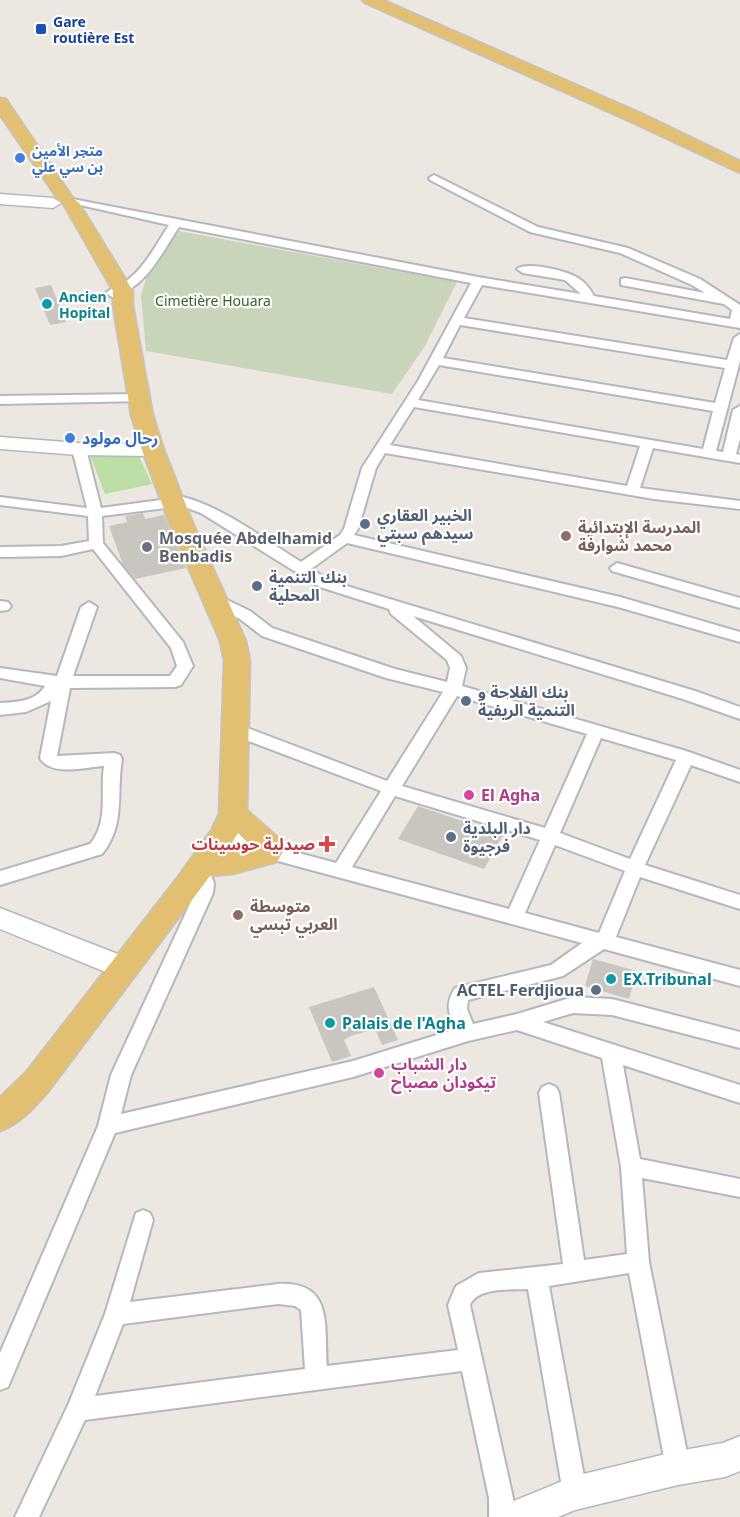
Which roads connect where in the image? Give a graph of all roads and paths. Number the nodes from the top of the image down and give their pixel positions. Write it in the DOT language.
graph roads {
  1 [pos="370,0"];
  2 [pos="0,103"];
  3 [pos="0,120"];
  4 [pos="740,168"];
  5 [pos="434,178"];
  6 [pos="0,199"];
  7 [pos="61,202"];
  8 [pos="176,223"];
  9 [pos="523,269"];
  10 [pos="478,281"];
  11 [pos="625,282"];
  12 [pos="119,297"];
  13 [pos="589,298"];
  14 [pos="721,298"];
  15 [pos="457,321"];
  16 [pos="738,323"];
  17 [pos="740,338"];
  18 [pos="435,361"];
  19 [pos="732,365"];
  20 [pos="139,398"];
  21 [pos="0,400"];
  22 [pos="411,403"];
  23 [pos="719,408"];
  24 [pos="740,411"];
  25 [pos="0,443"];
  26 [pos="648,443"];
  27 [pos="381,448"];
  28 [pos="79,449"];
  29 [pos="153,450"];
  30 [pos="708,454"];
  31 [pos="734,458"];
  32 [pos="632,491"];
  33 [pos="0,501"];
  34 [pos="173,501"];
  35 [pos="740,505"];
  36 [pos="95,513"];
  37 [pos="345,538"];
  38 [pos="96,544"];
  39 [pos="0,552"];
  40 [pos="617,568"];
  41 [pos="300,570"];
  42 [pos="216,601"];
  43 [pos="740,603"];
  44 [pos="390,606"];
  45 [pos="88,607"];
  46 [pos="267,632"];
  47 [pos="740,637"];
  48 [pos="233,641"];
  49 [pos="0,673"];
  50 [pos="59,682"];
  51 [pos="453,689"];
  52 [pos="0,709"];
  53 [pos="740,712"];
  54 [pos="236,730"];
  55 [pos="596,732"];
  56 [pos="686,757"];
  57 [pos="740,776"];
  58 [pos="392,789"];
  59 [pos="550,836"];
  60 [pos="214,847"];
  61 [pos="272,852"];
  62 [pos="635,868"];
  63 [pos="340,871"];
  64 [pos="0,878"];
  65 [pos="740,902"];
  66 [pos="514,917"];
  67 [pos="0,918"];
  68 [pos="605,941"];
  69 [pos="123,968"];
  70 [pos="740,978"];
  71 [pos="517,1022"];
  72 [pos="468,1033"];
  73 [pos="740,1040"];
  74 [pos="612,1051"];
  75 [pos="549,1093"];
  76 [pos="740,1094"];
  77 [pos="0,1117"];
  78 [pos="108,1126"];
  79 [pos="631,1167"];
  80 [pos="738,1191"];
  81 [pos="143,1220"];
  82 [pos="638,1262"];
  83 [pos="575,1270"];
  84 [pos="537,1278"];
  85 [pos="116,1314"];
  86 [pos="470,1359"];
  87 [pos="317,1378"];
  88 [pos="0,1379"];
  89 [pos="78,1410"];
  90 [pos="740,1454"];
  91 [pos="678,1468"];
  92 [pos="576,1493"];
  93 [pos="516,1512"];
  94 [pos="27,1517"];
  1 -- 4 [label="main road"];
  2 -- 7 [label="main road"];
  3 -- 7 [label="main road"];
  5 -- 14 [label="street"];
  6 -- 7 [label="main road"];
  7 -- 8 [label="street"];
  7 -- 12 [label="main road"];
  8 -- 10 [label="street"];
  8 -- 12 [label="street"];
  9 -- 13 [label="street"];
  10 -- 13 [label="street"];
  10 -- 15 [label="street"];
  11 -- 14 [label="street"];
  12 -- 20 [label="main road"];
  13 -- 16 [label="street"];
  14 -- 16 [label="street"];
  15 -- 18 [label="street"];
  15 -- 19 [label="street"];
  17 -- 19 [label="street"];
  18 -- 22 [label="street"];
  18 -- 23 [label="street"];
  19 -- 23 [label="street"];
  20 -- 21 [label="street"];
  20 -- 29 [label="main road"];
  22 -- 26 [label="street"];
  22 -- 27 [label="street"];
  23 -- 30 [label="street"];
  24 -- 31 [label="street"];
  25 -- 28 [label="main road"];
  26 -- 30 [label="street"];
  26 -- 32 [label="street"];
  27 -- 32 [label="street"];
  27 -- 37 [label="street"];
  28 -- 29 [label="main road"];
  28 -- 36 [label="street"];
  29 -- 34 [label="main road"];
  30 -- 31 [label="street"];
  32 -- 35 [label="street"];
  33 -- 36 [label="street"];
  34 -- 36 [label="street"];
  34 -- 41 [label="street"];
  34 -- 42 [label="main road"];
  36 -- 38 [label="street"];
  37 -- 41 [label="street"];
  37 -- 47 [label="street"];
  38 -- 39 [label="street"];
  38 -- 50 [label="street"];
  40 -- 43 [label="street"];
  41 -- 44 [label="street"];
  42 -- 46 [label="street"];
  42 -- 48 [label="main road"];
  44 -- 51 [label="street"];
  44 -- 53 [label="street"];
  45 -- 50 [label="street"];
  46 -- 48 [label="street"];
  46 -- 51 [label="street"];
  48 -- 54 [label="main road"];
  49 -- 50 [label="street"];
  50 -- 52 [label="street"];
  50 -- 64 [label="street"];
  51 -- 55 [label="street"];
  51 -- 58 [label="street"];
  54 -- 58 [label="street"];
  54 -- 60 [label="main road"];
  55 -- 56 [label="street"];
  55 -- 59 [label="street"];
  56 -- 57 [label="street"];
  56 -- 62 [label="street"];
  58 -- 59 [label="street"];
  58 -- 63 [label="street"];
  59 -- 62 [label="street"];
  59 -- 66 [label="street"];
  60 -- 61 [label="main road"];
  60 -- 61 [label="main road"];
  60 -- 69 [label="main road"];
  60 -- 78 [label="street"];
  61 -- 63 [label="street"];
  62 -- 65 [label="street"];
  62 -- 68 [label="street"];
  63 -- 66 [label="street"];
  66 -- 68 [label="street"];
  67 -- 69 [label="main road"];
  68 -- 70 [label="street"];
  68 -- 72 [label="street"];
  69 -- 77 [label="main road"];
  71 -- 72 [label="street"];
  71 -- 73 [label="street"];
  71 -- 74 [label="street"];
  72 -- 78 [label="street"];
  74 -- 76 [label="street"];
  74 -- 79 [label="street"];
  75 -- 83 [label="street"];
  78 -- 88 [label="street"];
  79 -- 80 [label="street"];
  79 -- 82 [label="street"];
  81 -- 85 [label="street"];
  82 -- 83 [label="street"];
  82 -- 91 [label="street"];
  83 -- 84 [label="street"];
  84 -- 86 [label="street"];
  84 -- 92 [label="street"];
  85 -- 87 [label="street"];
  85 -- 89 [label="street"];
  86 -- 87 [label="street"];
  86 -- 93 [label="street"];
  87 -- 89 [label="street"];
  89 -- 94 [label="street"];
  90 -- 91 [label="main road"];
  91 -- 92 [label="main road"];
  92 -- 93 [label="main road"];
}
